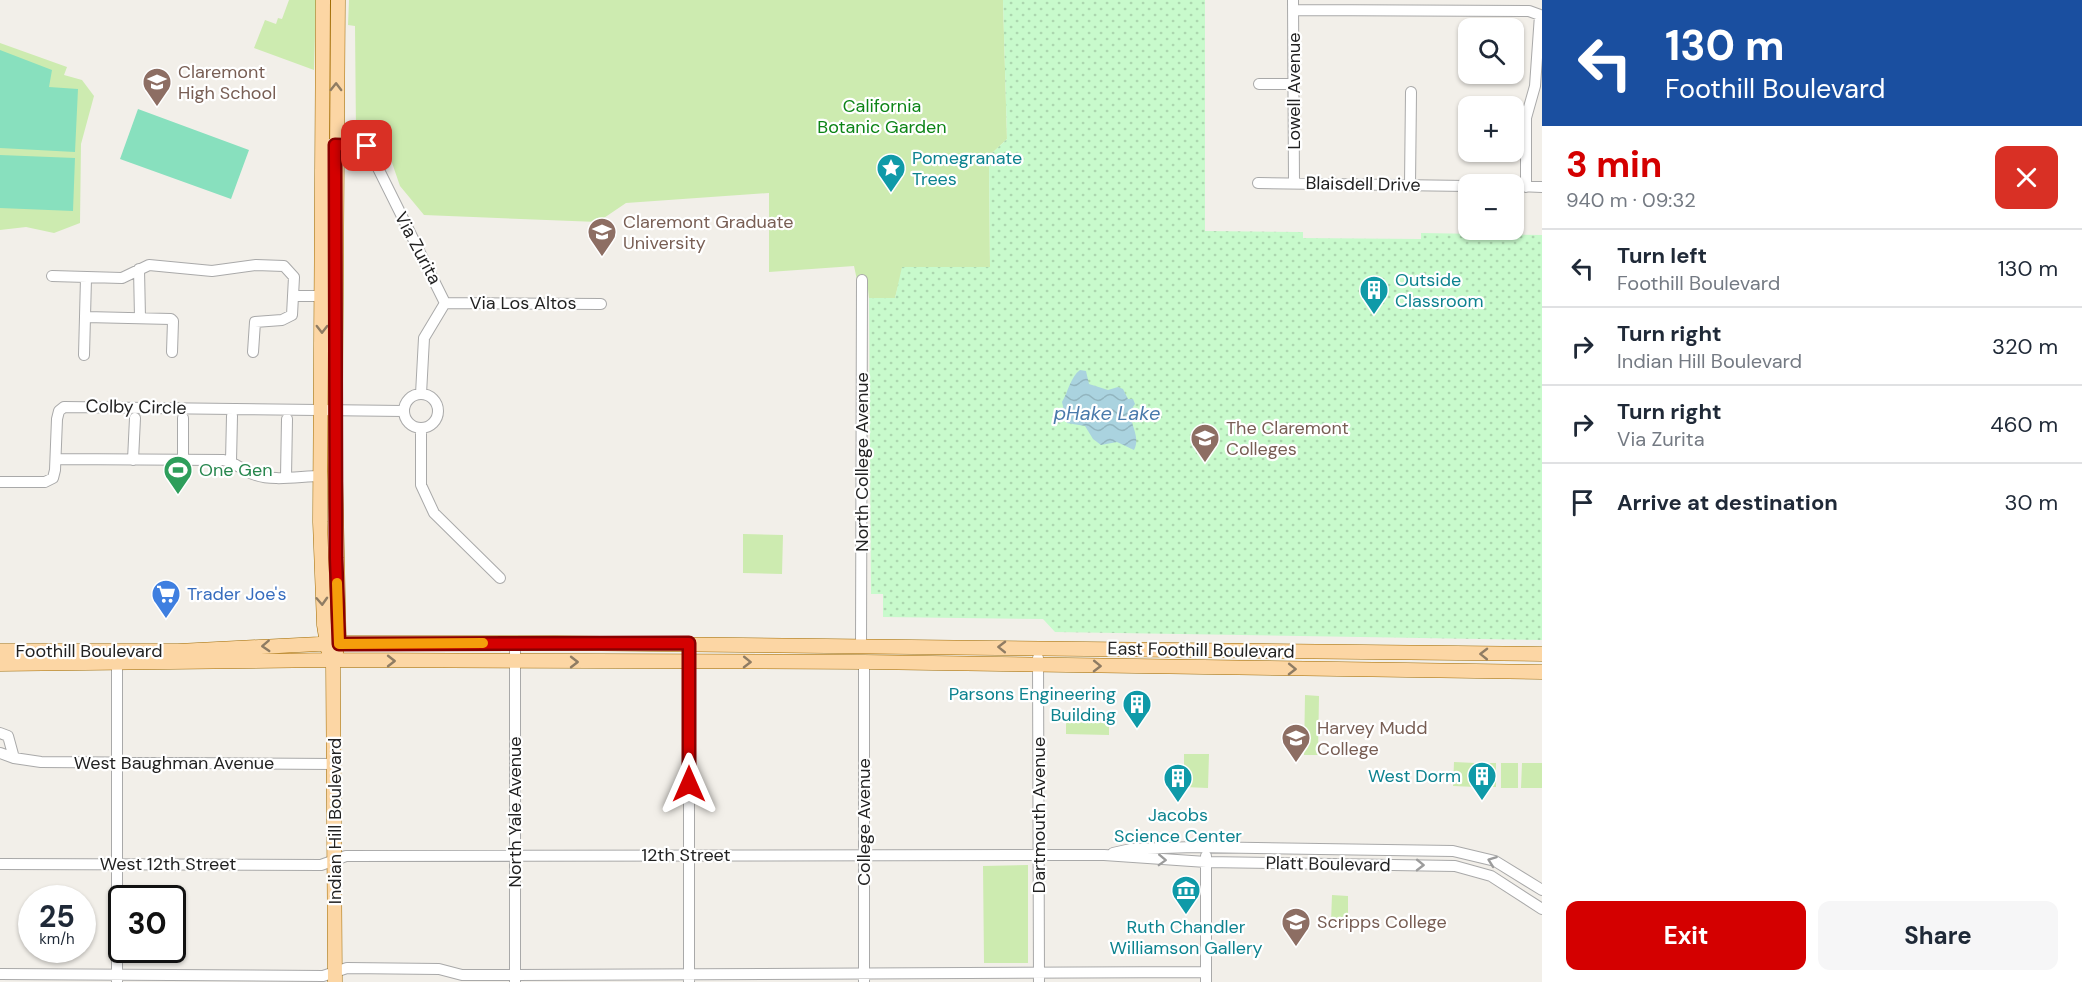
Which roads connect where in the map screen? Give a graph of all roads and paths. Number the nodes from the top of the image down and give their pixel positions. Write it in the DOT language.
graph roads {
  1 [pos="323,0"];
  2 [pos="338,0"];
  3 [pos="1294,5"];
  4 [pos="1259,84"];
  5 [pos="1294,84"];
  6 [pos="1411,92"];
  7 [pos="329,143"];
  8 [pos="1258,183"];
  9 [pos="1294,183"];
  10 [pos="1410,185"];
  11 [pos="1458,186"];
  12 [pos="1526,187"];
  13 [pos="1542,187"];
  14 [pos="139,270"];
  15 [pos="52,276"];
  16 [pos="86,278"];
  17 [pos="862,280"];
  18 [pos="295,296"];
  19 [pos="329,296"];
  20 [pos="445,303"];
  21 [pos="601,304"];
  22 [pos="86,317"];
  23 [pos="140,318"];
  24 [pos="172,352"];
  25 [pos="253,352"];
  26 [pos="84,355"];
  27 [pos="421,394"];
  28 [pos="321,410"];
  29 [pos="336,410"];
  30 [pos="404,411"];
  31 [pos="232,416"];
  32 [pos="135,418"];
  33 [pos="183,418"];
  34 [pos="287,419"];
  35 [pos="421,428"];
  36 [pos="56,459"];
  37 [pos="133,460"];
  38 [pos="183,460"];
  39 [pos="231,461"];
  40 [pos="321,476"];
  41 [pos="286,477"];
  42 [pos="0,482"];
  43 [pos="500,578"];
  44 [pos="514,643"];
  45 [pos="689,643"];
  46 [pos="325,644"];
  47 [pos="339,644"];
  48 [pos="861,645"];
  49 [pos="920,646"];
  50 [pos="1038,648"];
  51 [pos="0,651"];
  52 [pos="1542,654"];
  53 [pos="117,658"];
  54 [pos="333,660"];
  55 [pos="515,661"];
  56 [pos="689,662"];
  57 [pos="811,663"];
  58 [pos="864,663"];
  59 [pos="0,664"];
  60 [pos="1039,664"];
  61 [pos="1542,672"];
  62 [pos="0,734"];
  63 [pos="0,753"];
  64 [pos="14,758"];
  65 [pos="117,763"];
  66 [pos="334,764"];
  67 [pos="1206,847"];
  68 [pos="689,855"];
  69 [pos="1038,855"];
  70 [pos="1104,855"];
  71 [pos="515,856"];
  72 [pos="864,856"];
  73 [pos="335,861"];
  74 [pos="1206,862"];
  75 [pos="0,864"];
  76 [pos="117,864"];
  77 [pos="1542,890"];
  78 [pos="1542,909"];
  79 [pos="0,974"];
  80 [pos="335,977"];
  81 [pos="1039,977"];
  82 [pos="1206,977"];
  83 [pos="117,978"];
  84 [pos="515,978"];
  85 [pos="689,978"];
  86 [pos="864,978"];
  1 -- 7 [label="main road, Indian Hill Boulevard"];
  7 -- 2 [label="main road, Indian Hill Boulevard, one-way"];
  3 -- 5 [label="street, Lowell Avenue"];
  3 -- 12 [label="street"];
  4 -- 5 [label="street"];
  5 -- 9 [label="street, Lowell Avenue"];
  6 -- 10 [label="street"];
  7 -- 19 [label="main road, Indian Hill Boulevard"];
  7 -- 20 [label="street, Via Zurita"];
  8 -- 9 [label="street, Blaisdell Drive"];
  9 -- 10 [label="street, Blaisdell Drive"];
  10 -- 11 [label="street, Blaisdell Drive"];
  12 -- 13 [label="street"];
  14 -- 16 [label="street"];
  14 -- 18 [label="street"];
  14 -- 23 [label="street"];
  15 -- 16 [label="street"];
  16 -- 22 [label="street"];
  17 -- 48 [label="street, North College Avenue"];
  18 -- 19 [label="street"];
  18 -- 25 [label="street"];
  19 -- 28 [label="main road, Indian Hill Boulevard, one-way"];
  19 -- 29 [label="main road, Indian Hill Boulevard"];
  20 -- 21 [label="street, Via Los Altos"];
  20 -- 27 [label="street, Via Zurita"];
  22 -- 23 [label="street"];
  22 -- 26 [label="street"];
  23 -- 24 [label="street"];
  27 -- 30 [label="street"];
  27 -- 35 [label="street"];
  28 -- 29 [label="street, Colby Circle"];
  28 -- 36 [label="street, Colby Circle"];
  28 -- 40 [label="main road, Indian Hill Boulevard"];
  29 -- 30 [label="street, Colby Circle"];
  29 -- 47 [label="main road, Indian Hill Boulevard"];
  30 -- 35 [label="street"];
  31 -- 39 [label="street"];
  32 -- 37 [label="street"];
  33 -- 38 [label="street"];
  34 -- 41 [label="street"];
  35 -- 43 [label="street"];
  36 -- 37 [label="street"];
  36 -- 42 [label="street, Colby Circle"];
  37 -- 38 [label="street"];
  38 -- 39 [label="street"];
  39 -- 41 [label="street"];
  40 -- 41 [label="street"];
  40 -- 46 [label="main road, Indian Hill Boulevard, one-way"];
  44 -- 45 [label="main road"];
  44 -- 47 [label="main road"];
  44 -- 55 [label="street, North Yale Avenue"];
  45 -- 48 [label="main road"];
  45 -- 56 [label="street"];
  46 -- 47 [label="main road"];
  46 -- 53 [label="main road, Foothill Boulevard, one-way"];
  46 -- 54 [label="main road, Indian Hill Boulevard"];
  47 -- 54 [label="main road, Indian Hill Boulevard"];
  48 -- 49 [label="main road, East Foothill Boulevard"];
  48 -- 57 [label="main road"];
  50 -- 49 [label="main road, East Foothill Boulevard, one-way"];
  49 -- 58 [label="main road"];
  52 -- 50 [label="main road, East Foothill Boulevard, one-way"];
  50 -- 60 [label="street, Dartmouth Avenue"];
  51 -- 53 [label="main road, Foothill Boulevard"];
  53 -- 54 [label="main road, Foothill Boulevard"];
  53 -- 59 [label="main road, Foothill Boulevard"];
  53 -- 65 [label="street"];
  54 -- 55 [label="main road, one-way"];
  54 -- 66 [label="main road, Indian Hill Boulevard"];
  55 -- 56 [label="main road, one-way"];
  55 -- 71 [label="street, North Yale Avenue"];
  56 -- 57 [label="main road, one-way"];
  56 -- 68 [label="street"];
  57 -- 58 [label="main road"];
  58 -- 60 [label="main road, East Foothill Boulevard"];
  58 -- 72 [label="street, College Avenue"];
  60 -- 61 [label="main road, East Foothill Boulevard, one-way"];
  60 -- 69 [label="street, Dartmouth Avenue"];
  62 -- 64 [label="street"];
  63 -- 64 [label="street, West Baughman Avenue"];
  64 -- 65 [label="street, West Baughman Avenue"];
  65 -- 66 [label="street, West Baughman Avenue"];
  65 -- 76 [label="street"];
  66 -- 73 [label="main road, Indian Hill Boulevard"];
  67 -- 70 [label="street, Platt Boulevard"];
  67 -- 74 [label="street"];
  77 -- 67 [label="street, Platt Boulevard, one-way"];
  68 -- 71 [label="street, 12th Street"];
  68 -- 72 [label="street, 12th Street"];
  68 -- 85 [label="street"];
  69 -- 70 [label="street, Platt Boulevard"];
  69 -- 72 [label="street, 12th Street"];
  69 -- 81 [label="street, Dartmouth Avenue"];
  70 -- 74 [label="street, Platt Boulevard, one-way"];
  71 -- 73 [label="street, 12th Street"];
  71 -- 84 [label="street, North Yale Avenue"];
  72 -- 86 [label="street, College Avenue"];
  73 -- 76 [label="street, West 12th Street"];
  73 -- 80 [label="main road, Indian Hill Boulevard"];
  74 -- 78 [label="street, Platt Boulevard, one-way"];
  74 -- 82 [label="street"];
  75 -- 76 [label="street, West 12th Street"];
  76 -- 83 [label="street"];
  79 -- 83 [label="street"];
  80 -- 83 [label="street"];
  80 -- 84 [label="street"];
  81 -- 82 [label="street"];
  81 -- 86 [label="street"];
  84 -- 85 [label="street"];
  85 -- 86 [label="street"];
}
